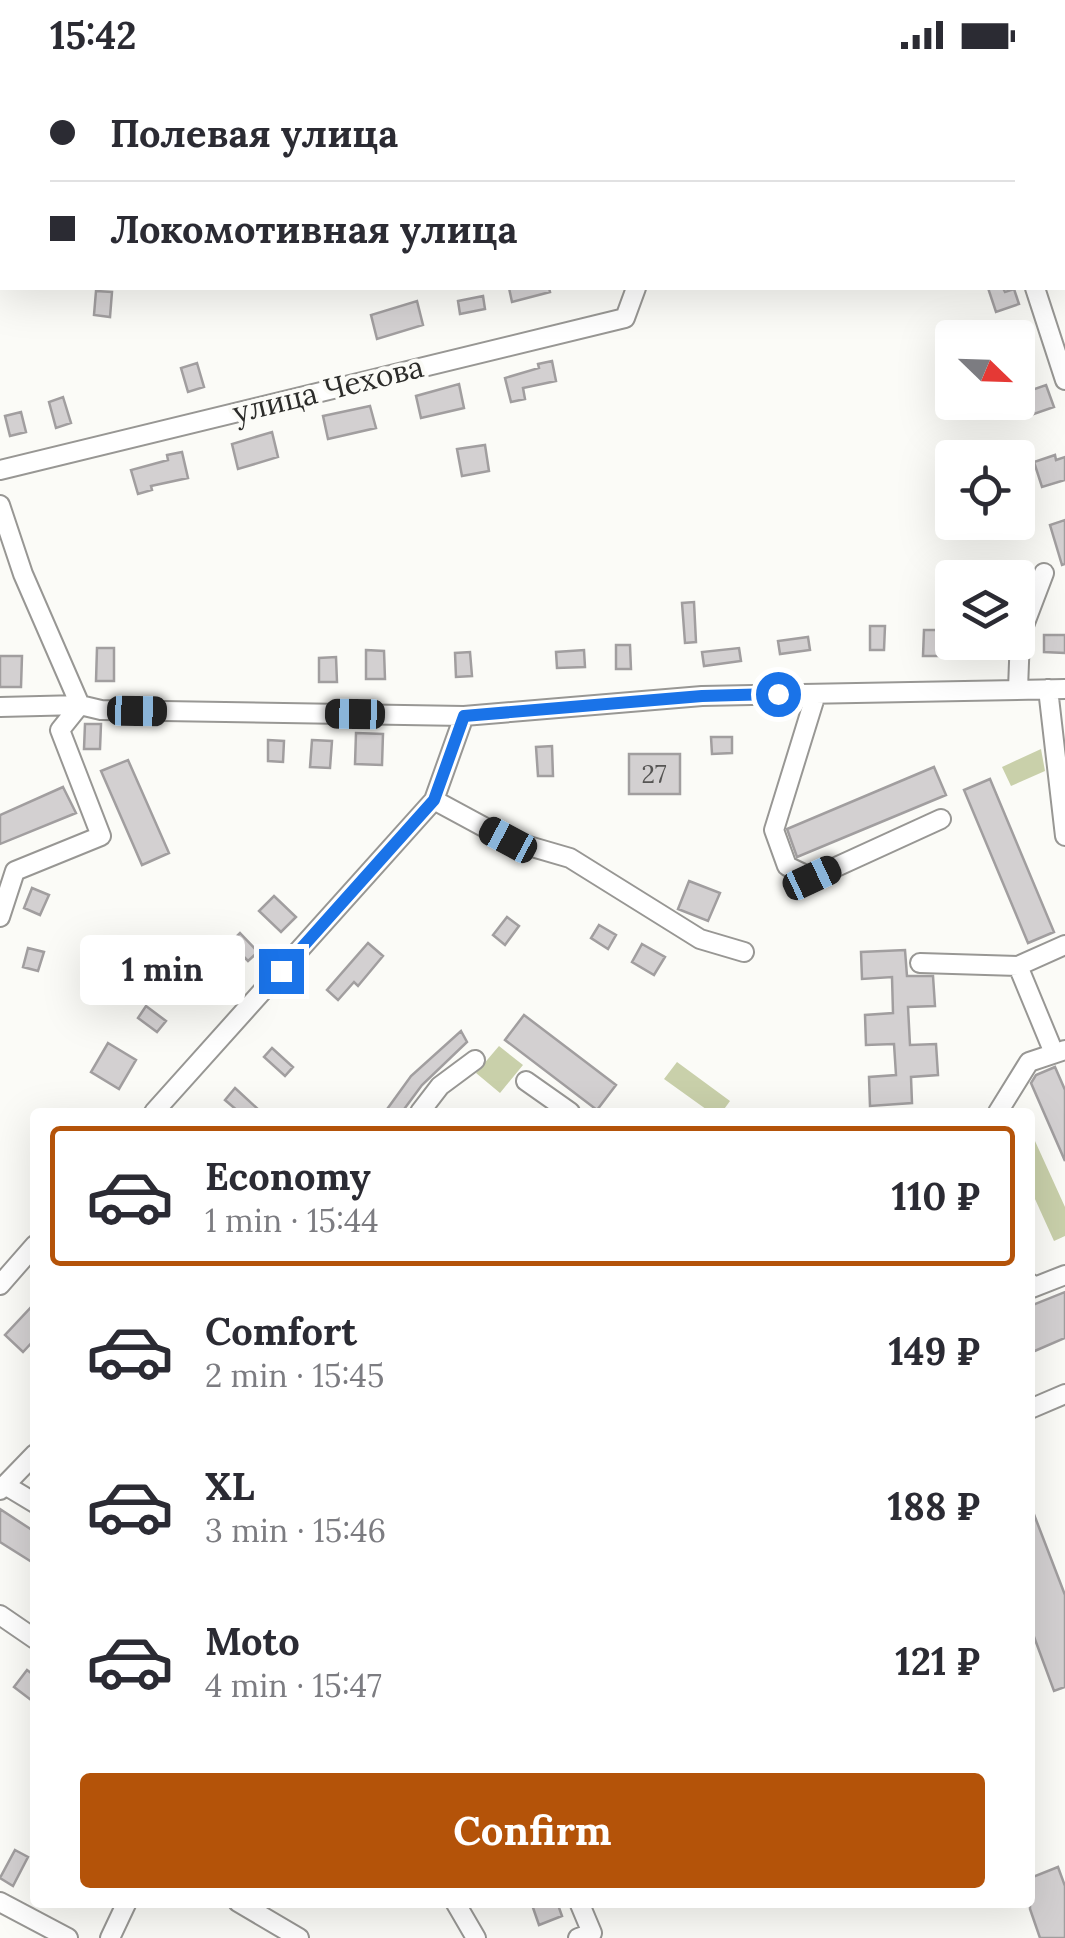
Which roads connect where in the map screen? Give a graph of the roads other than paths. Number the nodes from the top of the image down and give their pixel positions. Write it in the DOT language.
graph roads {
  1 [pos="635,290"];
  2 [pos="1036,290"];
  3 [pos="1065,380"];
  4 [pos="0,470"];
  5 [pos="0,505"];
  6 [pos="1044,574"];
  7 [pos="1018,689"];
  8 [pos="1057,689"];
  9 [pos="816,694"];
  10 [pos="80,705"];
  11 [pos="0,707"];
  12 [pos="464,716"];
  13 [pos="434,800"];
  14 [pos="941,819"];
  15 [pos="1065,836"];
  16 [pos="0,917"];
  17 [pos="1065,944"];
  18 [pos="744,952"];
  19 [pos="920,962"];
  20 [pos="1018,966"];
  21 [pos="1060,1051"];
  22 [pos="474,1060"];
  23 [pos="526,1081"];
  24 [pos="158,1108"];
  25 [pos="423,1108"];
  26 [pos="564,1108"];
  27 [pos="1000,1108"];
  28 [pos="30,1251"];
  29 [pos="1065,1274"];
  30 [pos="0,1285"];
  31 [pos="1035,1287"];
  32 [pos="1065,1394"];
  33 [pos="1035,1407"];
  34 [pos="30,1459"];
  35 [pos="3,1487"];
  36 [pos="30,1500"];
  37 [pos="0,1615"];
  38 [pos="30,1636"];
  39 [pos="0,1902"];
  40 [pos="124,1908"];
  41 [pos="248,1908"];
  42 [pos="458,1908"];
  43 [pos="582,1908"];
  44 [pos="68,1938"];
  45 [pos="110,1938"];
  46 [pos="298,1938"];
  47 [pos="476,1938"];
  48 [pos="578,1938"];
  1 -- 4 [label="street, улица Чехова"];
  2 -- 3 [label="street"];
  5 -- 10 [label="street"];
  6 -- 7 [label="street"];
  7 -- 8 [label="street"];
  7 -- 9 [label="street"];
  8 -- 15 [label="street"];
  9 -- 12 [label="street"];
  9 -- 14 [label="street"];
  10 -- 11 [label="street"];
  10 -- 12 [label="street"];
  10 -- 16 [label="street"];
  12 -- 13 [label="street"];
  13 -- 18 [label="street"];
  13 -- 24 [label="street"];
  17 -- 20 [label="street"];
  19 -- 20 [label="street"];
  20 -- 21 [label="street"];
  21 -- 27 [label="street"];
  22 -- 25 [label="street"];
  23 -- 26 [label="street"];
  28 -- 30 [label="street"];
  29 -- 31 [label="street"];
  32 -- 33 [label="street"];
  34 -- 35 [label="street"];
  35 -- 36 [label="street"];
  37 -- 38 [label="street"];
  39 -- 44 [label="street"];
  40 -- 45 [label="street"];
  41 -- 46 [label="street"];
  42 -- 47 [label="street"];
  43 -- 48 [label="street"];
}
